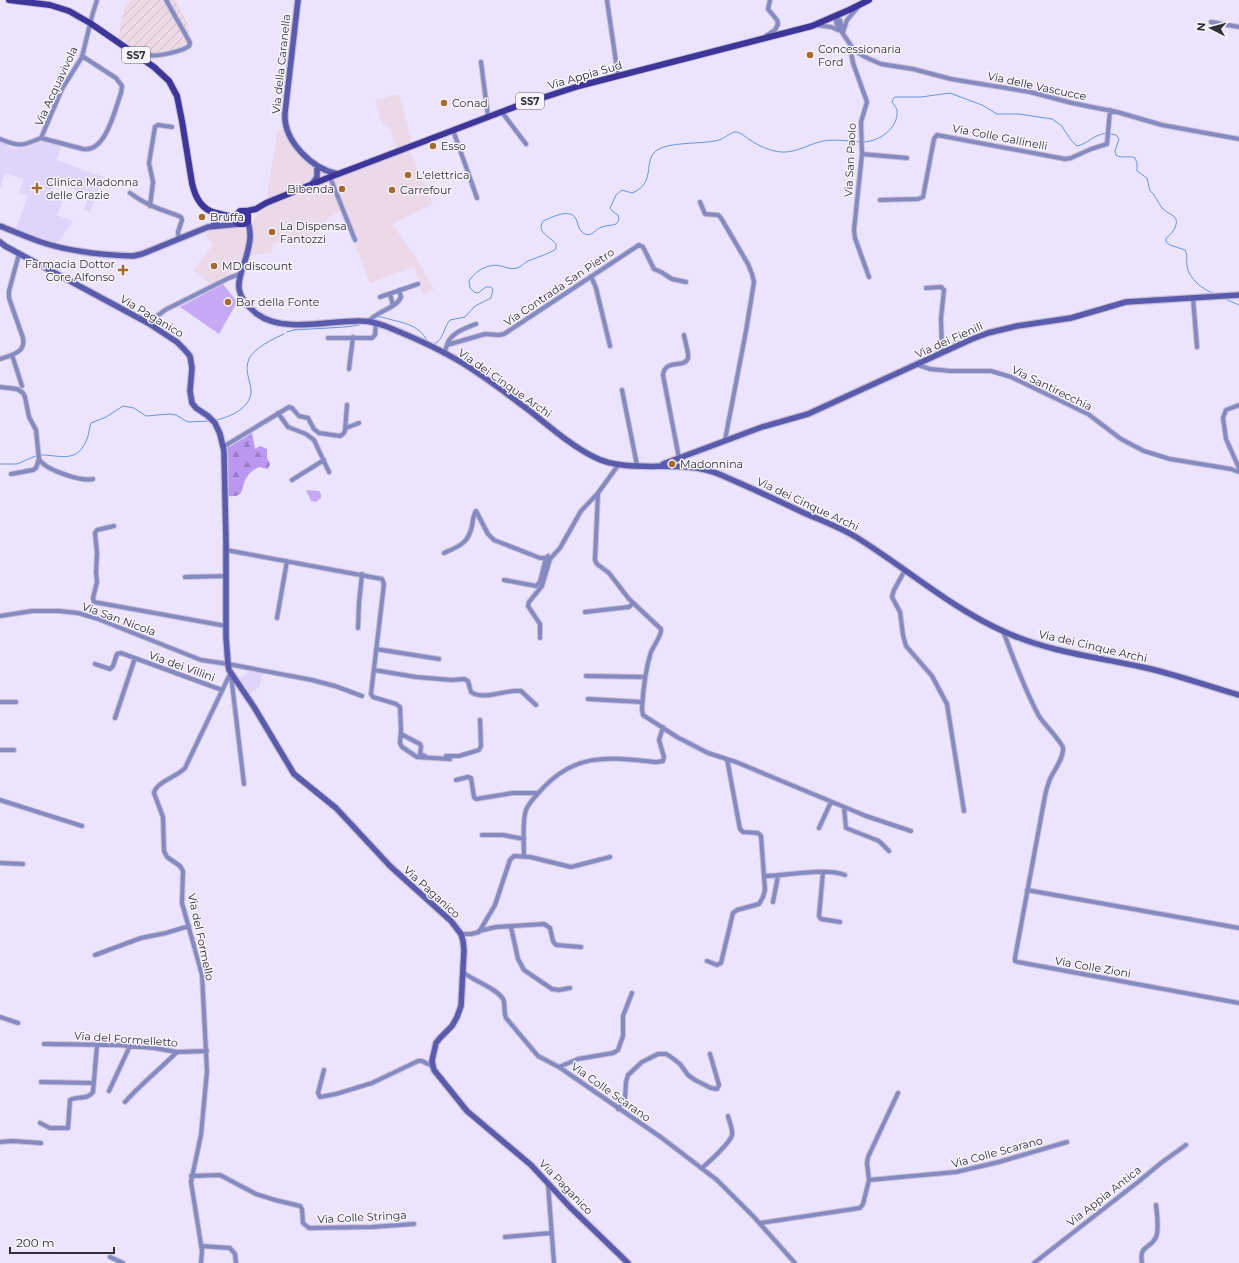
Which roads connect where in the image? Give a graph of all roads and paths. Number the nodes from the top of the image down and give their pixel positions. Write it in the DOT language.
graph roads {
  1 [pos="9,0"];
  2 [pos="97,0"];
  3 [pos="166,0"];
  4 [pos="298,0"];
  5 [pos="608,0"];
  6 [pos="770,0"];
  7 [pos="869,0"];
  8 [pos="859,6"];
  9 [pos="835,17"];
  10 [pos="1210,22"];
  11 [pos="90,23"];
  12 [pos="815,25"];
  13 [pos="1239,27"];
  14 [pos="843,32"];
  15 [pos="757,40"];
  16 [pos="850,46"];
  17 [pos="128,50"];
  18 [pos="82,56"];
  19 [pos="481,62"];
  20 [pos="618,76"];
  21 [pos="1110,110"];
  22 [pos="501,111"];
  23 [pos="488,116"];
  24 [pos="172,127"];
  25 [pos="453,130"];
  26 [pos="42,138"];
  27 [pos="0,139"];
  28 [pos="1239,139"];
  29 [pos="526,144"];
  30 [pos="862,154"];
  31 [pos="907,158"];
  32 [pos="317,166"];
  33 [pos="338,174"];
  34 [pos="327,178"];
  35 [pos="312,184"];
  36 [pos="130,193"];
  37 [pos="477,198"];
  38 [pos="880,200"];
  39 [pos="700,202"];
  40 [pos="150,206"];
  41 [pos="256,208"];
  42 [pos="244,211"];
  43 [pos="238,212"];
  44 [pos="216,213"];
  45 [pos="224,214"];
  46 [pos="235,218"];
  47 [pos="248,219"];
  48 [pos="240,224"];
  49 [pos="0,226"];
  50 [pos="212,226"];
  51 [pos="226,226"];
  52 [pos="250,236"];
  53 [pos="179,239"];
  54 [pos="354,240"];
  55 [pos="0,242"];
  56 [pos="19,254"];
  57 [pos="240,274"];
  58 [pos="591,276"];
  59 [pos="869,277"];
  60 [pos="686,282"];
  61 [pos="418,284"];
  62 [pos="926,288"];
  63 [pos="399,290"];
  64 [pos="390,294"];
  65 [pos="1239,295"];
  66 [pos="380,297"];
  67 [pos="1193,298"];
  68 [pos="393,305"];
  69 [pos="369,321"];
  70 [pos="148,323"];
  71 [pos="376,323"];
  72 [pos="476,324"];
  73 [pos="684,335"];
  74 [pos="328,338"];
  75 [pos="353,338"];
  76 [pos="447,345"];
  77 [pos="610,346"];
  78 [pos="1198,347"];
  79 [pos="942,353"];
  80 [pos="444,354"];
  81 [pos="12,355"];
  82 [pos="0,359"];
  83 [pos="918,365"];
  84 [pos="349,369"];
  85 [pos="22,386"];
  86 [pos="0,387"];
  87 [pos="622,390"];
  88 [pos="347,405"];
  89 [pos="1239,405"];
  90 [pos="278,414"];
  91 [pos="359,424"];
  92 [pos="346,428"];
  93 [pos="725,440"];
  94 [pos="223,447"];
  95 [pos="679,458"];
  96 [pos="39,459"];
  97 [pos="324,460"];
  98 [pos="619,464"];
  99 [pos="638,465"];
  100 [pos="660,466"];
  101 [pos="1239,468"];
  102 [pos="329,472"];
  103 [pos="1239,472"];
  104 [pos="11,474"];
  105 [pos="93,479"];
  106 [pos="292,480"];
  107 [pos="598,493"];
  108 [pos="114,526"];
  109 [pos="562,545"];
  110 [pos="226,550"];
  111 [pos="444,553"];
  112 [pos="546,558"];
  113 [pos="287,561"];
  114 [pos="905,570"];
  115 [pos="362,574"];
  116 [pos="226,576"];
  117 [pos="185,577"];
  118 [pos="504,580"];
  119 [pos="633,603"];
  120 [pos="585,612"];
  121 [pos="0,616"];
  122 [pos="277,618"];
  123 [pos="226,626"];
  124 [pos="358,628"];
  125 [pos="1003,631"];
  126 [pos="540,638"];
  127 [pos="376,649"];
  128 [pos="135,658"];
  129 [pos="439,659"];
  130 [pos="95,664"];
  131 [pos="228,664"];
  132 [pos="374,670"];
  133 [pos="231,672"];
  134 [pos="586,676"];
  135 [pos="645,677"];
  136 [pos="222,690"];
  137 [pos="1239,695"];
  138 [pos="362,696"];
  139 [pos="588,699"];
  140 [pos="0,702"];
  141 [pos="16,702"];
  142 [pos="642,702"];
  143 [pos="536,705"];
  144 [pos="115,718"];
  145 [pos="480,720"];
  146 [pos="663,727"];
  147 [pos="401,734"];
  148 [pos="0,750"];
  149 [pos="14,750"];
  150 [pos="450,759"];
  151 [pos="727,759"];
  152 [pos="456,780"];
  153 [pos="244,784"];
  154 [pos="538,793"];
  155 [pos="0,800"];
  156 [pos="831,802"];
  157 [pos="844,807"];
  158 [pos="964,811"];
  159 [pos="82,826"];
  160 [pos="819,828"];
  161 [pos="911,831"];
  162 [pos="482,835"];
  163 [pos="524,839"];
  164 [pos="889,851"];
  165 [pos="524,856"];
  166 [pos="610,857"];
  167 [pos="0,863"];
  168 [pos="23,864"];
  169 [pos="823,872"];
  170 [pos="845,875"];
  171 [pos="764,876"];
  172 [pos="778,876"];
  173 [pos="1027,890"];
  174 [pos="773,902"];
  175 [pos="840,922"];
  176 [pos="189,926"];
  177 [pos="511,927"];
  178 [pos="1239,928"];
  179 [pos="479,932"];
  180 [pos="461,934"];
  181 [pos="581,947"];
  182 [pos="94,955"];
  183 [pos="707,961"];
  184 [pos="463,972"];
  185 [pos="570,988"];
  186 [pos="632,993"];
  187 [pos="1239,1003"];
  188 [pos="0,1017"];
  189 [pos="18,1023"];
  190 [pos="44,1044"];
  191 [pos="97,1045"];
  192 [pos="130,1046"];
  193 [pos="207,1051"];
  194 [pos="177,1052"];
  195 [pos="710,1054"];
  196 [pos="432,1066"];
  197 [pos="559,1067"];
  198 [pos="324,1070"];
  199 [pos="41,1082"];
  200 [pos="94,1083"];
  201 [pos="109,1091"];
  202 [pos="898,1093"];
  203 [pos="125,1102"];
  204 [pos="618,1109"];
  205 [pos="728,1116"];
  206 [pos="40,1123"];
  207 [pos="0,1142"];
  208 [pos="1067,1142"];
  209 [pos="41,1143"];
  210 [pos="1186,1145"];
  211 [pos="702,1168"];
  212 [pos="191,1176"];
  213 [pos="869,1180"];
  214 [pos="548,1184"];
  215 [pos="1156,1205"];
  216 [pos="760,1223"];
  217 [pos="414,1224"];
  218 [pos="551,1233"];
  219 [pos="505,1237"];
  220 [pos="201,1246"];
  221 [pos="110,1257"];
  222 [pos="123,1263"];
  223 [pos="201,1263"];
  224 [pos="236,1263"];
  225 [pos="554,1263"];
  226 [pos="628,1263"];
  227 [pos="795,1263"];
  228 [pos="1034,1263"];
  229 [pos="1142,1263"];
  1 -- 11 [label="main road, SS7"];
  2 -- 11 [label="street, Via Acquavivola"];
  3 -- 17 [label="street"];
  4 -- 32 [label="street, Via della Caranella"];
  5 -- 20 [label="street"];
  6 -- 15 [label="street"];
  7 -- 8 [label="main road, Via Appia Sud / SS7"];
  8 -- 9 [label="main road, Via Appia Sud / SS7"];
  8 -- 14 [label="street"];
  9 -- 12 [label="main road, Via Appia Sud / SS7"];
  9 -- 14 [label="street, Via delle Vascucce"];
  10 -- 13 [label="street"];
  11 -- 17 [label="main road, SS7"];
  11 -- 18 [label="street, Via Acquavivola"];
  12 -- 14 [label="street"];
  12 -- 15 [label="main road, Via Appia Sud / SS7"];
  14 -- 16 [label="street, Via delle Vascucce"];
  15 -- 20 [label="main road, Via Appia Sud / SS7"];
  16 -- 21 [label="street, Via delle Vascucce"];
  16 -- 30 [label="street, Via San Paolo"];
  17 -- 44 [label="main road, SS7"];
  18 -- 26 [label="street, Via Acquavivola"];
  18 -- 26 [label="street"];
  19 -- 23 [label="street"];
  20 -- 22 [label="main road, Via Appia Sud / SS7"];
  21 -- 28 [label="street, Via delle Vascucce"];
  21 -- 38 [label="street, Via Colle Gallinelli"];
  22 -- 23 [label="main road, Via Appia Sud / SS7"];
  22 -- 29 [label="street"];
  23 -- 25 [label="main road, Via Appia Sud / SS7"];
  24 -- 40 [label="street"];
  25 -- 33 [label="main road, Via Appia Sud / SS7"];
  25 -- 37 [label="street"];
  26 -- 27 [label="street, Via Acquavivola"];
  30 -- 31 [label="street"];
  30 -- 59 [label="street, Via San Paolo"];
  32 -- 33 [label="street, Via della Caranella"];
  32 -- 34 [label="street, Via della Caranella"];
  32 -- 35 [label="street"];
  33 -- 34 [label="main road, Via Appia Sud / SS7"];
  34 -- 35 [label="main road, Via Appia Sud / SS7"];
  34 -- 54 [label="street"];
  35 -- 41 [label="main road, Via Appia Sud / SS7"];
  36 -- 40 [label="street"];
  39 -- 93 [label="street"];
  40 -- 53 [label="street"];
  41 -- 42 [label="main road, Via Appia Sud / SS7"];
  41 -- 47 [label="main road, SS7"];
  42 -- 43 [label="main road, SS7"];
  42 -- 47 [label="main road"];
  43 -- 45 [label="main road, SS7"];
  43 -- 46 [label="main road"];
  44 -- 45 [label="main road, SS7"];
  44 -- 50 [label="street"];
  45 -- 46 [label="main road, SS7"];
  46 -- 48 [label="main road"];
  46 -- 51 [label="street"];
  47 -- 48 [label="main road, SS7"];
  47 -- 52 [label="street, Via dei Cinque Archi"];
  48 -- 51 [label="street"];
  48 -- 52 [label="street"];
  49 -- 53 [label="street"];
  50 -- 51 [label="street"];
  50 -- 53 [label="street"];
  52 -- 57 [label="street, Via dei Cinque Archi"];
  55 -- 56 [label="street, Via Paganico"];
  56 -- 70 [label="street, Via Paganico"];
  56 -- 81 [label="street"];
  57 -- 69 [label="street, Via dei Cinque Archi"];
  57 -- 70 [label="street"];
  58 -- 60 [label="street, Via Contrada San Pietro"];
  58 -- 76 [label="street, Via Contrada San Pietro"];
  58 -- 77 [label="street"];
  61 -- 63 [label="street"];
  62 -- 79 [label="street"];
  63 -- 64 [label="street"];
  63 -- 68 [label="street"];
  64 -- 66 [label="street"];
  64 -- 68 [label="street"];
  65 -- 67 [label="street, Via dei Fienili"];
  67 -- 78 [label="street"];
  67 -- 79 [label="street, Via dei Fienili"];
  68 -- 69 [label="street"];
  69 -- 71 [label="street, Via dei Cinque Archi"];
  70 -- 94 [label="street, Via Paganico"];
  71 -- 75 [label="street"];
  71 -- 80 [label="street, Via dei Cinque Archi"];
  72 -- 76 [label="street"];
  73 -- 95 [label="street"];
  74 -- 75 [label="street"];
  75 -- 84 [label="street"];
  76 -- 80 [label="street"];
  79 -- 83 [label="street, Via dei Fienili"];
  80 -- 98 [label="street, Via dei Cinque Archi"];
  81 -- 82 [label="street"];
  81 -- 85 [label="street"];
  83 -- 93 [label="street, Via dei Fienili"];
  83 -- 103 [label="street, Via Santirecchia"];
  86 -- 96 [label="street"];
  87 -- 99 [label="street"];
  88 -- 92 [label="street"];
  89 -- 101 [label="street"];
  90 -- 92 [label="street"];
  90 -- 94 [label="street"];
  90 -- 97 [label="street"];
  91 -- 92 [label="street"];
  93 -- 95 [label="street, Via dei Fienili"];
  94 -- 110 [label="street, Via Paganico"];
  95 -- 100 [label="street, Via dei Fienili"];
  96 -- 104 [label="street"];
  96 -- 105 [label="street"];
  97 -- 102 [label="street"];
  97 -- 106 [label="street"];
  98 -- 99 [label="street, Via dei Cinque Archi"];
  98 -- 107 [label="street"];
  99 -- 100 [label="street, Via dei Cinque Archi"];
  100 -- 114 [label="street, Via dei Cinque Archi"];
  107 -- 109 [label="street"];
  107 -- 119 [label="street"];
  108 -- 123 [label="street"];
  109 -- 112 [label="street"];
  109 -- 126 [label="street"];
  110 -- 113 [label="street"];
  110 -- 116 [label="street, Via Paganico"];
  111 -- 112 [label="street"];
  112 -- 118 [label="street"];
  113 -- 115 [label="street"];
  113 -- 122 [label="street"];
  114 -- 125 [label="street, Via dei Cinque Archi"];
  114 -- 158 [label="street"];
  115 -- 124 [label="street"];
  115 -- 127 [label="street"];
  116 -- 117 [label="street"];
  116 -- 123 [label="street, Via Paganico"];
  119 -- 120 [label="street"];
  119 -- 135 [label="street"];
  121 -- 131 [label="street, Via San Nicola"];
  123 -- 131 [label="street, Via Paganico"];
  125 -- 137 [label="street, Via dei Cinque Archi"];
  125 -- 173 [label="street, Via Colle Zioni"];
  127 -- 129 [label="street"];
  127 -- 132 [label="street"];
  128 -- 130 [label="street, Via dei Villini"];
  128 -- 136 [label="street, Via dei Villini"];
  128 -- 144 [label="street, Via dei Villini"];
  131 -- 133 [label="street, Via Paganico"];
  131 -- 138 [label="street"];
  132 -- 143 [label="street"];
  132 -- 147 [label="street"];
  133 -- 136 [label="street, Via del Formello"];
  133 -- 153 [label="street, Via Paganico"];
  133 -- 180 [label="street, Via Paganico"];
  134 -- 135 [label="street"];
  135 -- 142 [label="street"];
  136 -- 176 [label="street, Via del Formello"];
  139 -- 142 [label="street"];
  140 -- 141 [label="street"];
  142 -- 146 [label="street"];
  145 -- 147 [label="street"];
  146 -- 151 [label="street"];
  146 -- 154 [label="street"];
  147 -- 150 [label="street"];
  148 -- 149 [label="street"];
  151 -- 156 [label="street"];
  151 -- 171 [label="street"];
  152 -- 154 [label="street"];
  154 -- 163 [label="street"];
  155 -- 159 [label="street"];
  156 -- 157 [label="street"];
  156 -- 160 [label="street"];
  157 -- 161 [label="street"];
  157 -- 164 [label="street"];
  162 -- 163 [label="street"];
  163 -- 165 [label="street"];
  165 -- 166 [label="street"];
  165 -- 179 [label="street"];
  167 -- 168 [label="street"];
  169 -- 170 [label="street"];
  169 -- 172 [label="street"];
  169 -- 175 [label="street"];
  171 -- 172 [label="street"];
  171 -- 183 [label="street"];
  172 -- 174 [label="street"];
  173 -- 178 [label="street"];
  173 -- 187 [label="street, Via Colle Zioni"];
  176 -- 182 [label="street"];
  176 -- 193 [label="street, Via del Formello"];
  177 -- 179 [label="street"];
  177 -- 181 [label="street"];
  177 -- 185 [label="street"];
  179 -- 180 [label="street"];
  180 -- 184 [label="street, Via Paganico"];
  184 -- 196 [label="street, Via Paganico"];
  184 -- 197 [label="street, Via Colle Scarano"];
  186 -- 197 [label="street"];
  188 -- 189 [label="street"];
  190 -- 191 [label="street, Via del Formelletto"];
  191 -- 192 [label="street, Via del Formelletto"];
  191 -- 200 [label="street"];
  192 -- 194 [label="street, Via del Formelletto"];
  192 -- 201 [label="street"];
  193 -- 194 [label="street, Via del Formelletto"];
  193 -- 212 [label="street, Via del Formello"];
  194 -- 203 [label="street"];
  195 -- 204 [label="street"];
  196 -- 198 [label="street"];
  196 -- 214 [label="street, Via Paganico"];
  197 -- 204 [label="street, Via Colle Scarano"];
  199 -- 200 [label="street"];
  200 -- 206 [label="street"];
  202 -- 213 [label="street"];
  204 -- 211 [label="street, Via Colle Scarano"];
  205 -- 211 [label="street"];
  207 -- 209 [label="street"];
  208 -- 213 [label="street, Via Colle Scarano"];
  210 -- 228 [label="street, Via Appia Antica"];
  211 -- 216 [label="street, Via Colle Scarano"];
  212 -- 217 [label="street, Via Colle Stringa"];
  212 -- 220 [label="street, Via del Formello"];
  213 -- 216 [label="street"];
  214 -- 218 [label="street"];
  214 -- 226 [label="street, Via Paganico"];
  215 -- 229 [label="street"];
  216 -- 227 [label="street, Via Colle Scarano"];
  218 -- 219 [label="street"];
  218 -- 225 [label="street"];
  220 -- 223 [label="street, Via del Formello"];
  220 -- 224 [label="street"];
  221 -- 222 [label="street"];
}
